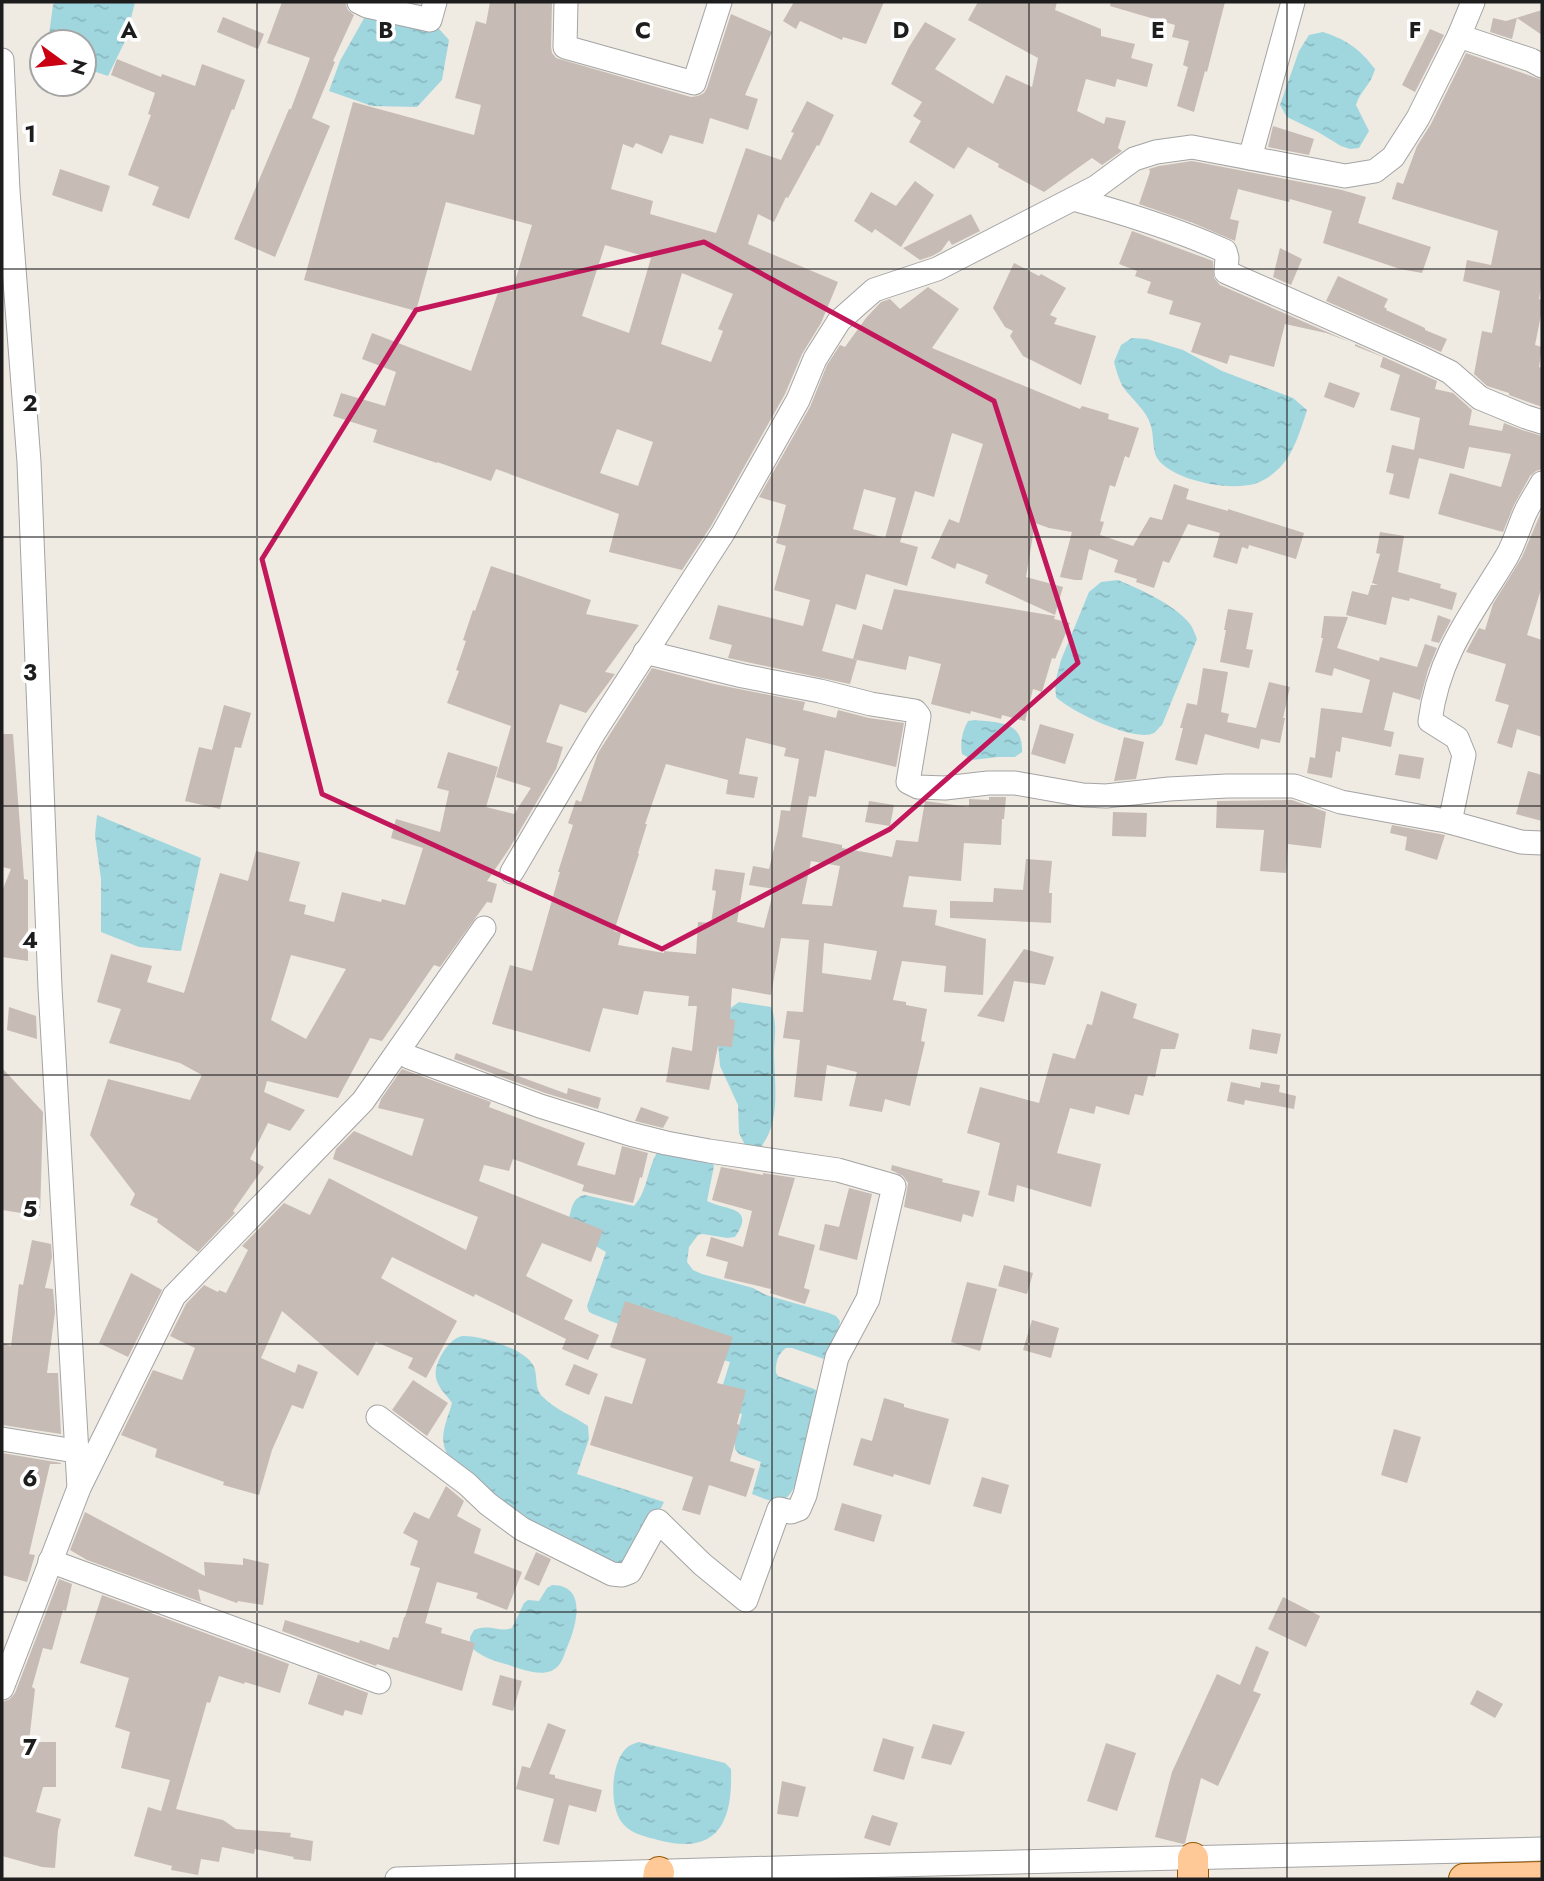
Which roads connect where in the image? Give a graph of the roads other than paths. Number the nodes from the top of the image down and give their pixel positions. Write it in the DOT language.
graph roads {
  1 [pos="359,2"];
  2 [pos="435,2"];
  3 [pos="566,2"];
  4 [pos="720,2"];
  5 [pos="1293,2"];
  6 [pos="1473,2"];
  7 [pos="1459,36"];
  8 [pos="2,60"];
  9 [pos="1542,66"];
  10 [pos="1250,158"];
  11 [pos="1073,199"];
  12 [pos="1542,422"];
  13 [pos="1542,483"];
  14 [pos="646,652"];
  15 [pos="1450,822"];
  16 [pos="1542,843"];
  17 [pos="512,872"];
  18 [pos="484,928"];
  19 [pos="409,1058"];
  20 [pos="378,1417"];
  21 [pos="2,1438"];
  22 [pos="75,1451"];
  23 [pos="79,1488"];
  24 [pos="50,1561"];
  25 [pos="379,1682"];
  26 [pos="2,1688"];
  27 [pos="1542,1850"];
  28 [pos="1193,1869"];
  29 [pos="659,1875"];
  30 [pos="1542,1877"];
  31 [pos="397,1879"];
  32 [pos="1464,1879"];
  1 -- 2 [label="street"];
  3 -- 4 [label="street"];
  5 -- 10 [label="street"];
  6 -- 7 [label="street"];
  7 -- 9 [label="street"];
  7 -- 10 [label="street"];
  8 -- 22 [label="street"];
  10 -- 11 [label="street"];
  11 -- 12 [label="street"];
  11 -- 14 [label="street"];
  13 -- 15 [label="street"];
  14 -- 15 [label="street"];
  14 -- 17 [label="street"];
  15 -- 16 [label="street"];
  18 -- 23 [label="street"];
  19 -- 20 [label="street"];
  21 -- 22 [label="street"];
  22 -- 23 [label="street"];
  23 -- 24 [label="street"];
  24 -- 25 [label="street"];
  24 -- 26 [label="street"];
  27 -- 28 [label="street"];
  28 -- 29 [label="street"];
  29 -- 31 [label="street"];
  30 -- 32 [label="main road"];
}
